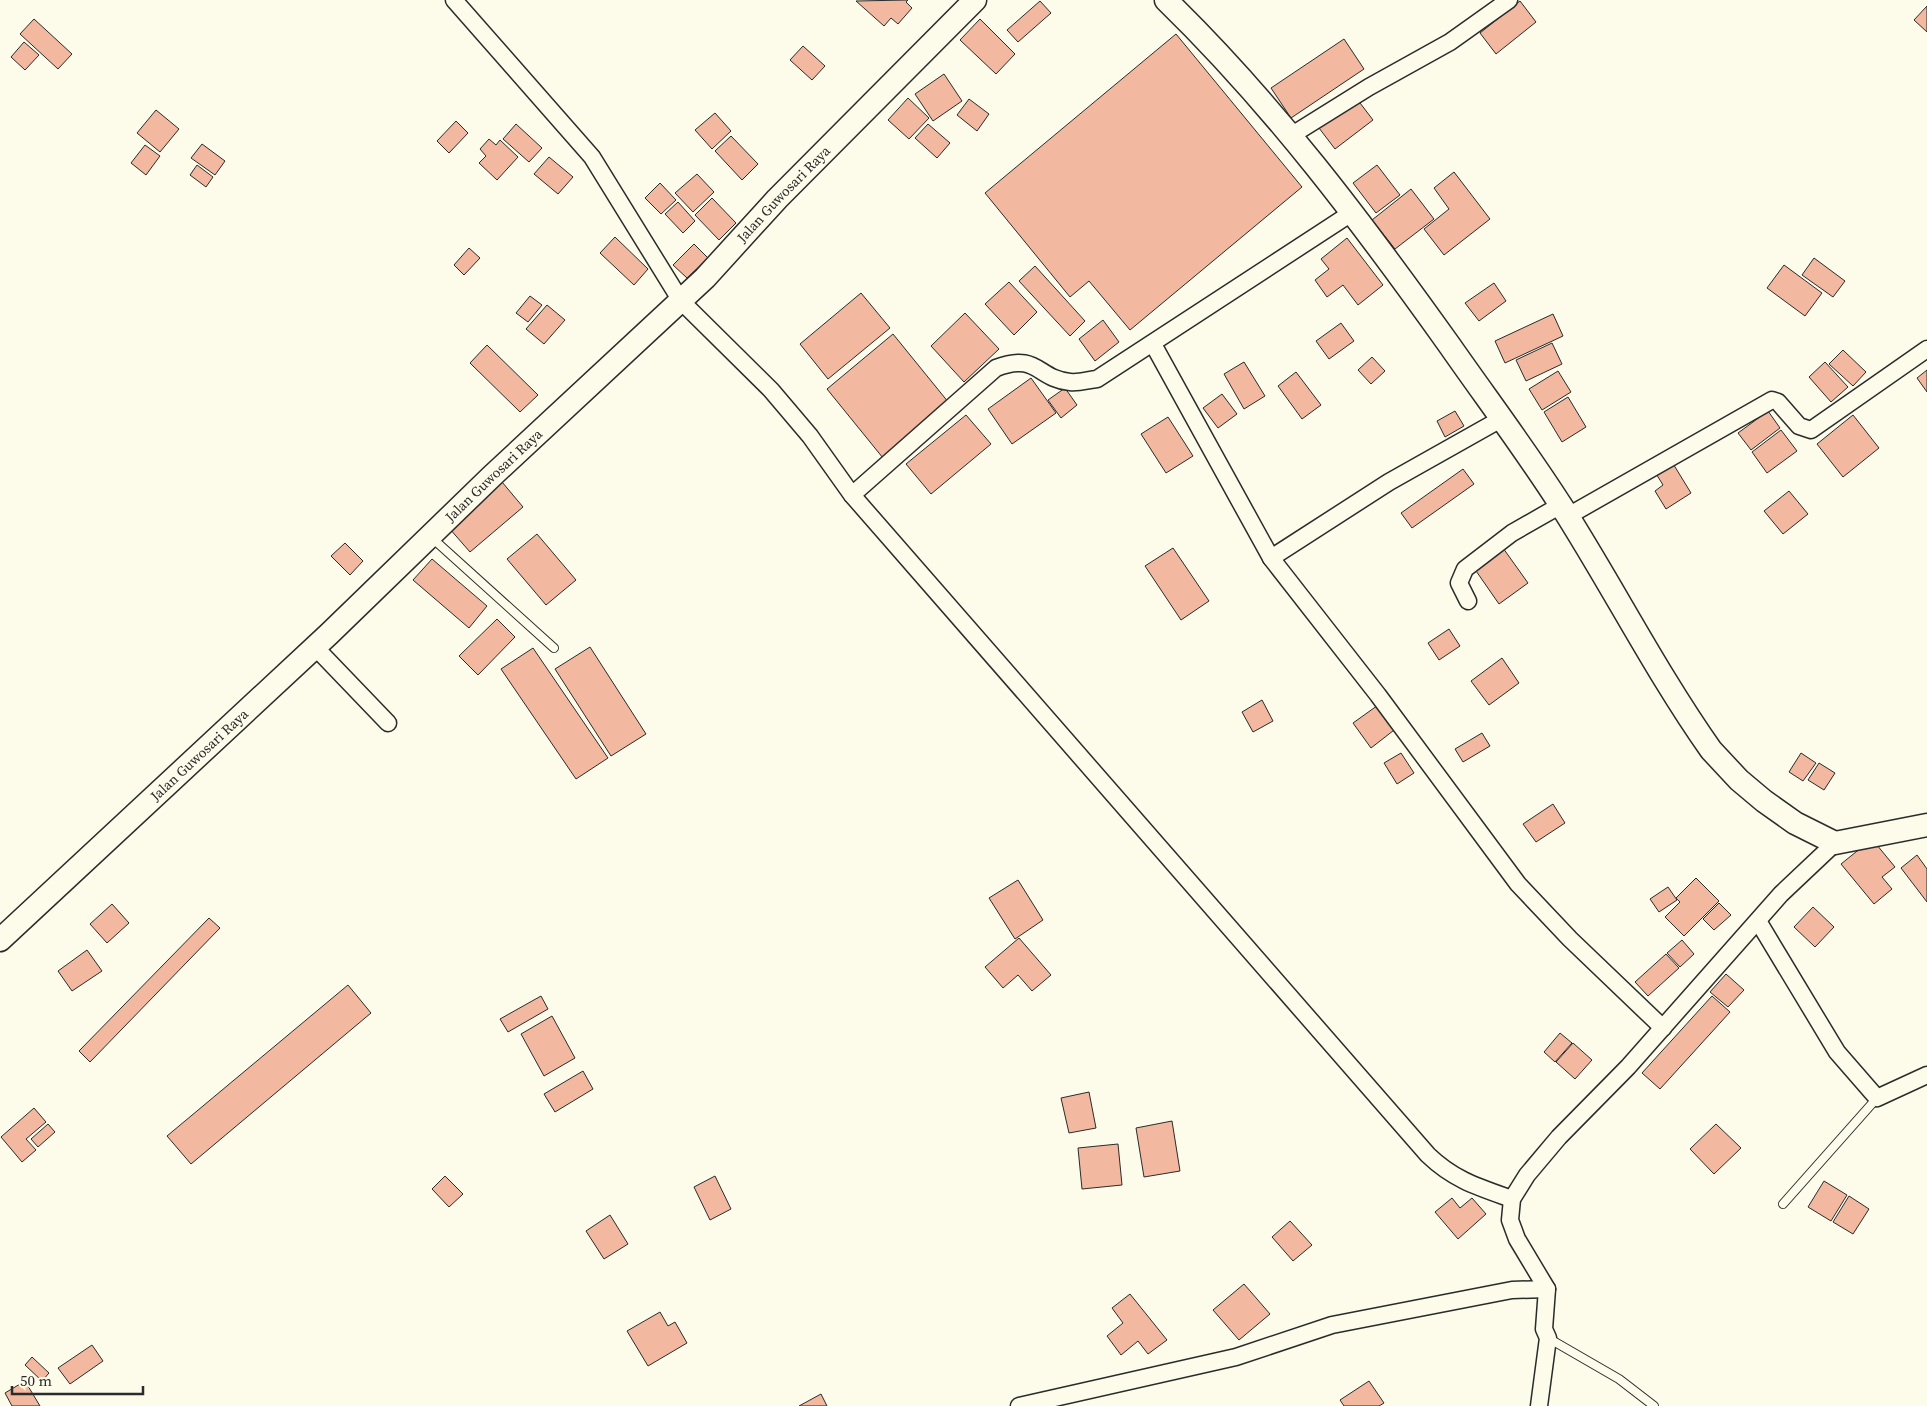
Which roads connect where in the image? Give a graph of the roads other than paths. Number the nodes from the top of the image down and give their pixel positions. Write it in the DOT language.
graph roads {
  1 [pos="454,0"];
  2 [pos="975,0"];
  3 [pos="1166,0"];
  4 [pos="1509,0"];
  5 [pos="1292,135"];
  6 [pos="1353,212"];
  7 [pos="681,300"];
  8 [pos="1153,344"];
  9 [pos="1927,349"];
  10 [pos="1501,419"];
  11 [pos="852,495"];
  12 [pos="1564,510"];
  13 [pos="430,536"];
  14 [pos="1271,558"];
  15 [pos="1468,600"];
  16 [pos="315,647"];
  17 [pos="554,648"];
  18 [pos="388,723"];
  19 [pos="1927,825"];
  20 [pos="1835,844"];
  21 [pos="1758,921"];
  22 [pos="0,940"];
  23 [pos="1663,1028"];
  24 [pos="1927,1075"];
  25 [pos="1877,1098"];
  26 [pos="1512,1199"];
  27 [pos="1783,1204"];
  28 [pos="1547,1289"];
  29 [pos="1548,1338"];
  30 [pos="1019,1406"];
  31 [pos="1539,1406"];
  32 [pos="1654,1406"];
  1 -- 7 [label="street"];
  2 -- 7 [label="street, Jalan Guwosari Raya"];
  3 -- 5 [label="street"];
  4 -- 5 [label="street"];
  5 -- 6 [label="street"];
  6 -- 8 [label="street"];
  6 -- 10 [label="street"];
  7 -- 11 [label="street"];
  7 -- 13 [label="street, Jalan Guwosari Raya"];
  8 -- 11 [label="street"];
  8 -- 14 [label="street"];
  9 -- 12 [label="street"];
  10 -- 12 [label="street"];
  10 -- 14 [label="street"];
  11 -- 26 [label="street"];
  12 -- 15 [label="street"];
  12 -- 20 [label="street"];
  13 -- 16 [label="street, Jalan Guwosari Raya"];
  13 -- 17 [label="lane"];
  14 -- 23 [label="street"];
  16 -- 18 [label="street"];
  16 -- 22 [label="street, Jalan Guwosari Raya"];
  19 -- 20 [label="street"];
  20 -- 21 [label="street"];
  21 -- 23 [label="street"];
  21 -- 25 [label="street"];
  23 -- 26 [label="street"];
  24 -- 25 [label="street"];
  25 -- 27 [label="lane"];
  26 -- 28 [label="street"];
  28 -- 29 [label="street"];
  28 -- 30 [label="street"];
  29 -- 31 [label="street"];
  29 -- 32 [label="lane"];
}
